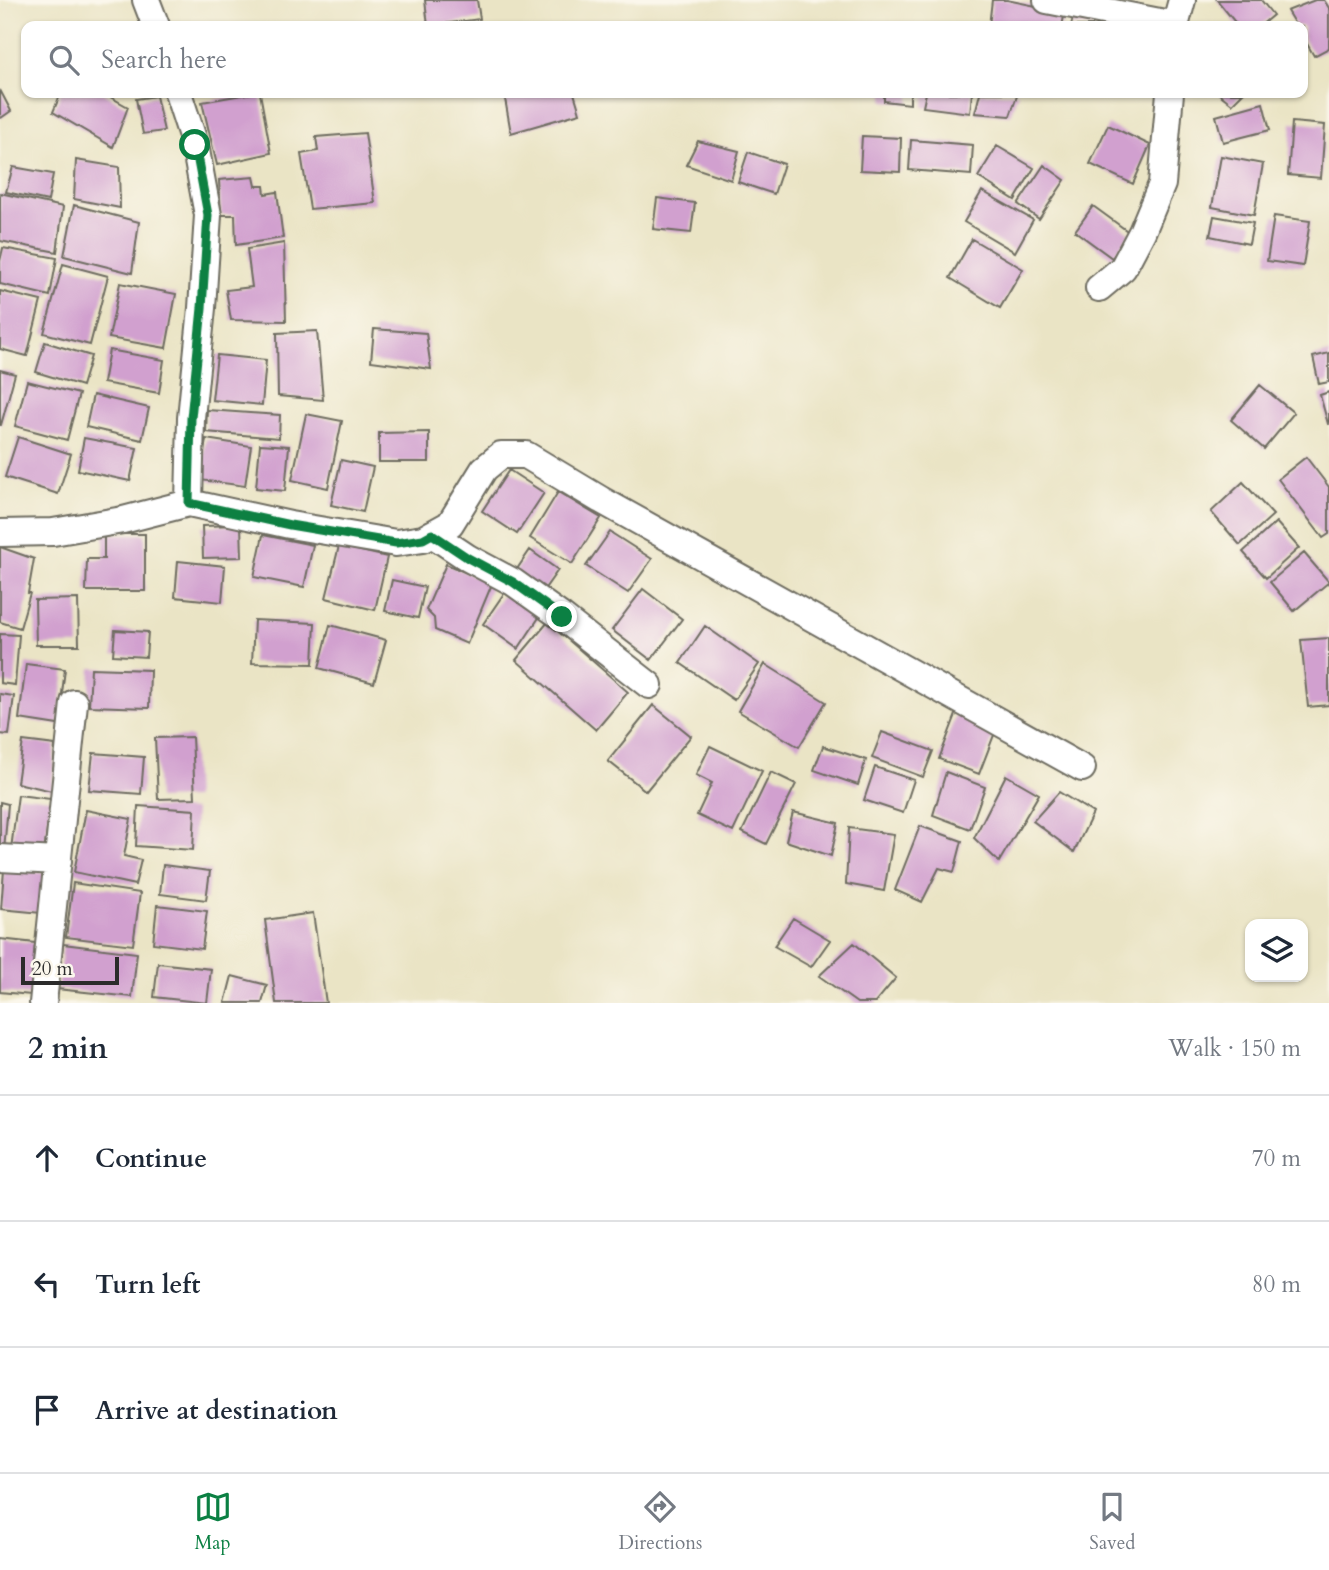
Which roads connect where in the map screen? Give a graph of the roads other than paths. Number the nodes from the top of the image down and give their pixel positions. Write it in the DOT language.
graph roads {
  1 [pos="146,0"];
  2 [pos="1047,0"];
  3 [pos="1178,17"];
  4 [pos="154,21"];
  5 [pos="180,98"];
  6 [pos="1170,98"];
  7 [pos="1099,288"];
  8 [pos="189,503"];
  9 [pos="0,533"];
  10 [pos="432,534"];
  11 [pos="649,685"];
  12 [pos="74,703"];
  13 [pos="1082,768"];
  14 [pos="0,858"];
  15 [pos="58,862"];
  16 [pos="43,1003"];
  1 -- 4 [label="street"];
  2 -- 3 [label="street"];
  5 -- 8 [label="street"];
  6 -- 7 [label="street"];
  8 -- 9 [label="street"];
  8 -- 10 [label="street"];
  10 -- 11 [label="street"];
  10 -- 13 [label="street"];
  12 -- 15 [label="street"];
  14 -- 15 [label="street"];
  15 -- 16 [label="street"];
}
